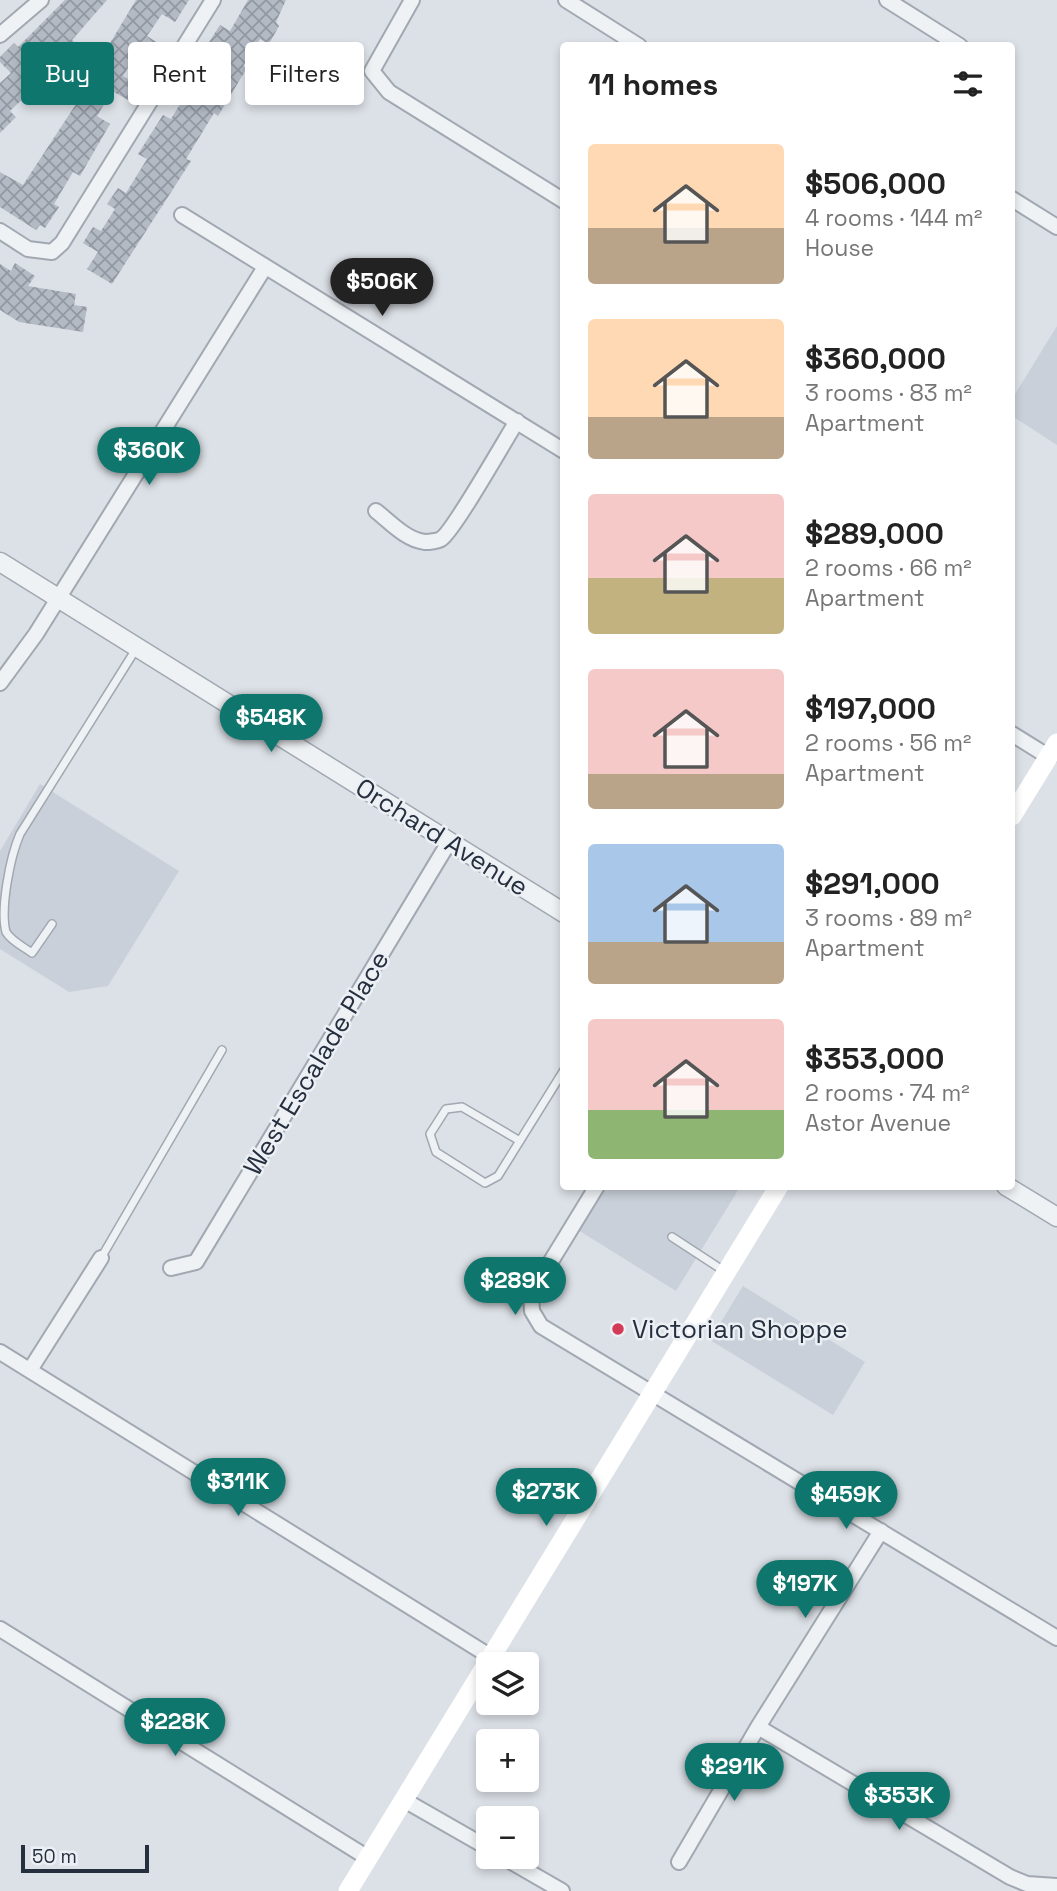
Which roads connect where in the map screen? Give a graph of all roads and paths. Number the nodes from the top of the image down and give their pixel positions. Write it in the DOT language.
graph roads {
  1 [pos="41,0"];
  2 [pos="213,0"];
  3 [pos="412,0"];
  4 [pos="566,0"];
  5 [pos="887,0"];
  6 [pos="0,35"];
  7 [pos="633,42"];
  8 [pos="954,42"];
  9 [pos="560,199"];
  10 [pos="1015,201"];
  11 [pos="182,215"];
  12 [pos="1057,227"];
  13 [pos="0,232"];
  14 [pos="265,267"];
  15 [pos="517,421"];
  16 [pos="560,448"];
  17 [pos="376,510"];
  18 [pos="0,562"];
  19 [pos="58,598"];
  20 [pos="136,648"];
  21 [pos="0,683"];
  22 [pos="1015,735"];
  23 [pos="1053,750"];
  24 [pos="1015,811"];
  25 [pos="449,842"];
  26 [pos="560,911"];
  27 [pos="52,924"];
  28 [pos="222,1050"];
  29 [pos="560,1076"];
  30 [pos="520,1141"];
  31 [pos="595,1190"];
  32 [pos="777,1190"];
  33 [pos="1013,1190"];
  34 [pos="1057,1217"];
  35 [pos="672,1237"];
  36 [pos="101,1258"];
  37 [pos="171,1268"];
  38 [pos="726,1272"];
  39 [pos="0,1352"];
  40 [pos="30,1370"];
  41 [pos="652,1393"];
  42 [pos="881,1531"];
  43 [pos="0,1629"];
  44 [pos="1057,1638"];
  45 [pos="483,1652"];
  46 [pos="494,1652"];
  47 [pos="476,1682"];
  48 [pos="758,1727"];
  49 [pos="404,1800"];
  50 [pos="476,1841"];
  51 [pos="369,1858"];
  52 [pos="679,1862"];
  53 [pos="524,1869"];
  54 [pos="1051,1887"];
  55 [pos="348,1891"];
  56 [pos="562,1891"];
  1 -- 6 [label="street"];
  2 -- 13 [label="street"];
  3 -- 9 [label="street"];
  4 -- 7 [label="street"];
  5 -- 8 [label="street"];
  10 -- 12 [label="street"];
  11 -- 14 [label="street"];
  14 -- 15 [label="street"];
  14 -- 19 [label="street"];
  15 -- 16 [label="street"];
  15 -- 17 [label="street"];
  18 -- 19 [label="street, Orchard Avenue"];
  19 -- 20 [label="street, Orchard Avenue"];
  19 -- 21 [label="street"];
  20 -- 25 [label="street, Orchard Avenue"];
  20 -- 27 [label="lane"];
  22 -- 23 [label="street"];
  23 -- 24 [label="main road"];
  25 -- 26 [label="street, Orchard Avenue"];
  25 -- 37 [label="street, West Escalade Place"];
  28 -- 36 [label="lane"];
  29 -- 30 [label="lane"];
  30 -- 30 [label="lane"];
  31 -- 41 [label="street"];
  32 -- 38 [label="main road"];
  33 -- 34 [label="street"];
  35 -- 38 [label="lane"];
  36 -- 40 [label="street"];
  38 -- 41 [label="main road"];
  39 -- 40 [label="street"];
  40 -- 45 [label="street"];
  41 -- 42 [label="street"];
  41 -- 46 [label="main road"];
  42 -- 44 [label="street"];
  42 -- 48 [label="street"];
  43 -- 51 [label="street"];
  47 -- 49 [label="main road"];
  48 -- 52 [label="street"];
  48 -- 54 [label="street"];
  49 -- 50 [label="street"];
  49 -- 51 [label="main road"];
  51 -- 55 [label="main road"];
  53 -- 56 [label="street"];
}
